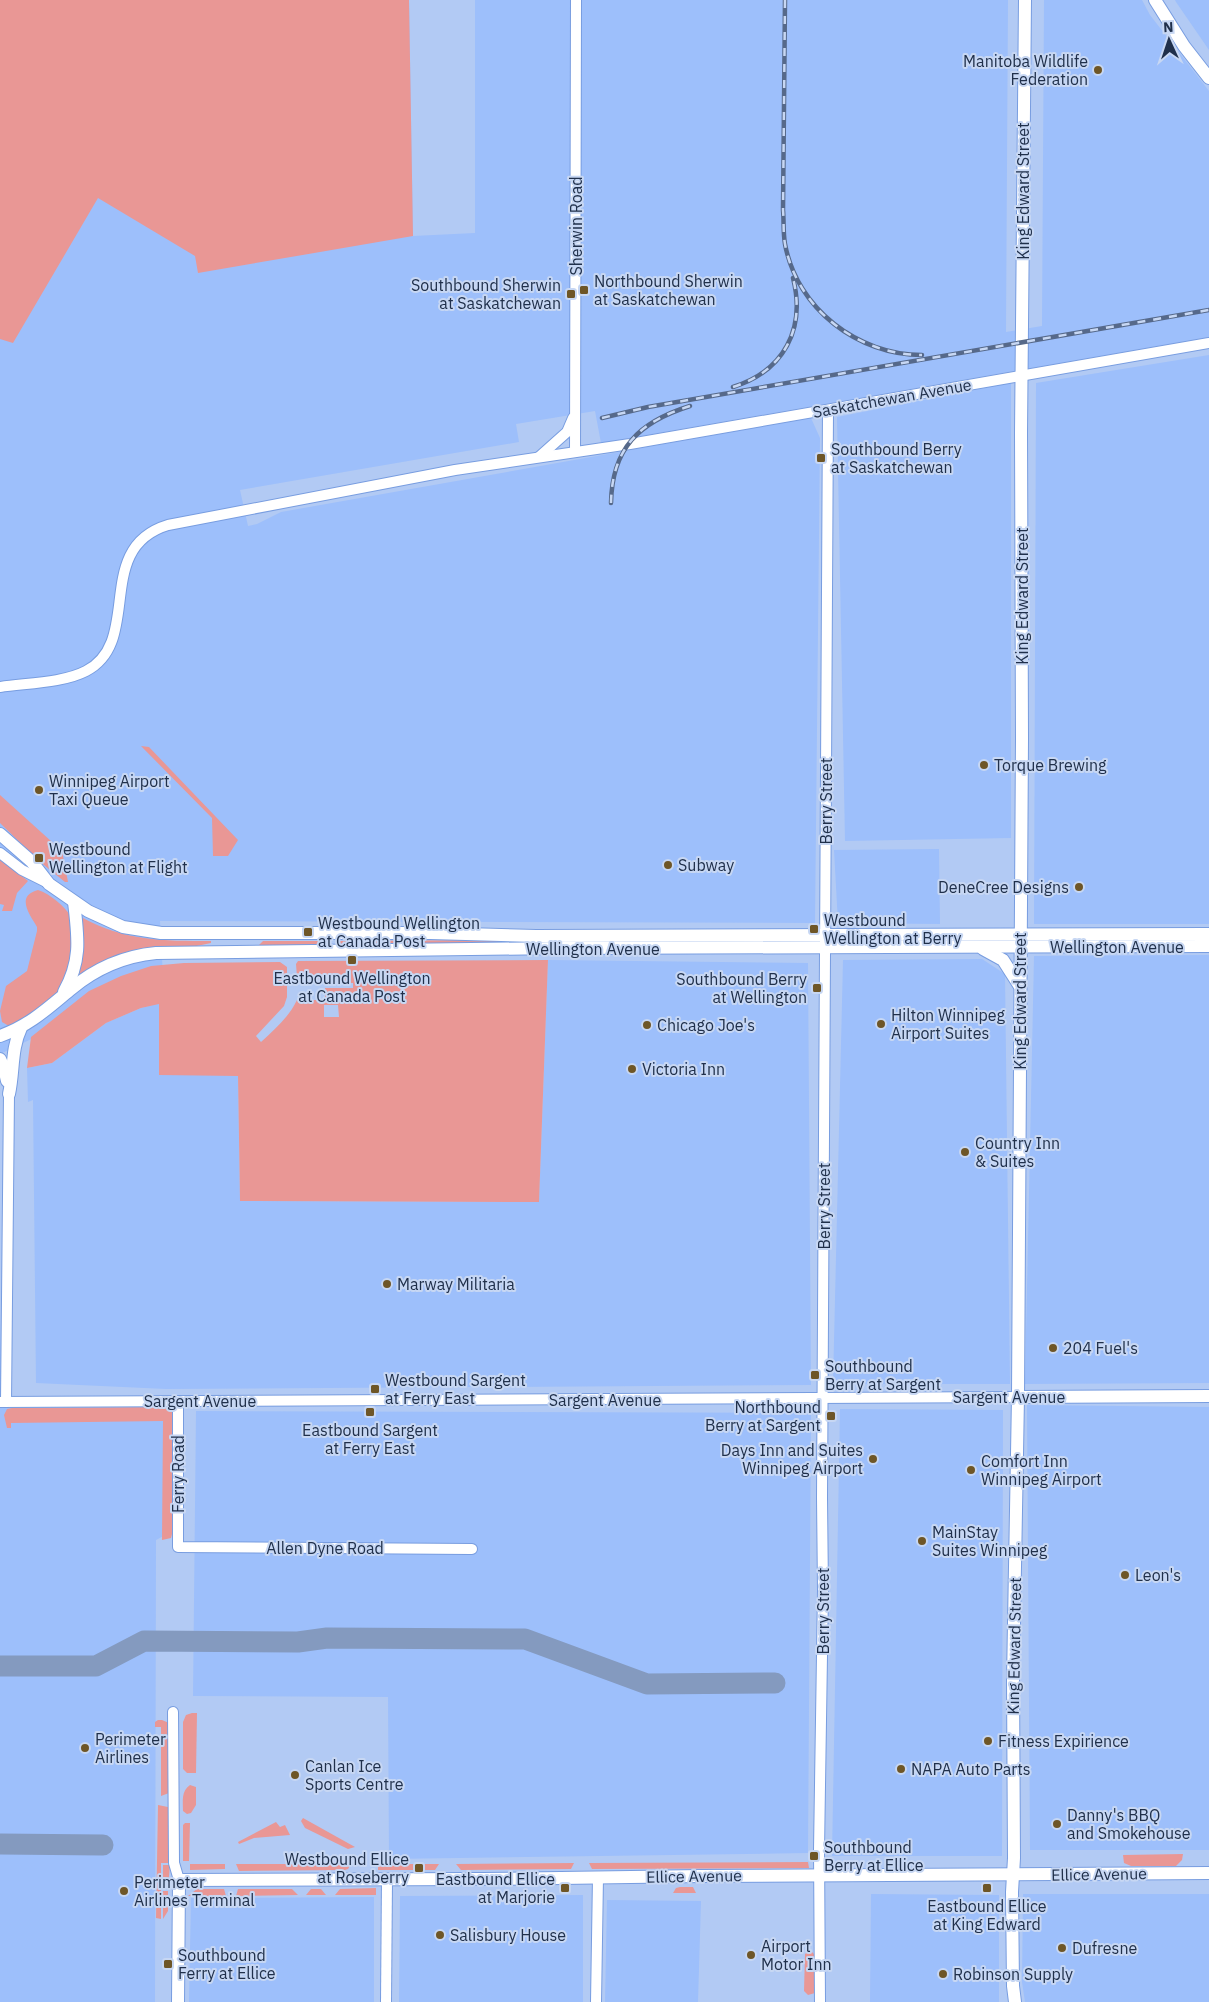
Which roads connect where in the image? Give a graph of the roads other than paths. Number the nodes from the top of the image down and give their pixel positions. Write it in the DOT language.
graph roads {
  1 [pos="576,0"];
  2 [pos="1025,0"];
  3 [pos="1155,0"];
  4 [pos="1209,78"];
  5 [pos="1209,343"];
  6 [pos="1022,374"];
  7 [pos="828,410"];
  8 [pos="575,412"];
  9 [pos="575,452"];
  10 [pos="539,457"];
  11 [pos="0,687"];
  12 [pos="0,834"];
  13 [pos="0,853"];
  14 [pos="49,884"];
  15 [pos="74,902"];
  16 [pos="1209,934"];
  17 [pos="826,941"];
  18 [pos="1021,941"];
  19 [pos="1102,941"];
  20 [pos="560,942"];
  21 [pos="1209,946"];
  22 [pos="976,948"];
  23 [pos="1020,986"];
  24 [pos="60,999"];
  25 [pos="21,1028"];
  26 [pos="0,1036"];
  27 [pos="0,1059"];
  28 [pos="9,1094"];
  29 [pos="1209,1396"];
  30 [pos="1018,1397"];
  31 [pos="822,1399"];
  32 [pos="178,1401"];
  33 [pos="3,1402"];
  34 [pos="178,1547"];
  35 [pos="472,1549"];
  36 [pos="174,1712"];
  37 [pos="1209,1873"];
  38 [pos="820,1875"];
  39 [pos="1012,1875"];
  40 [pos="598,1877"];
  41 [pos="387,1879"];
  42 [pos="179,1880"];
  43 [pos="1013,1986"];
  44 [pos="178,2002"];
  45 [pos="386,2002"];
  46 [pos="596,2002"];
  47 [pos="820,2002"];
  48 [pos="1010,2002"];
  49 [pos="1015,2002"];
  1 -- 8 [label="street, Sherwin Road"];
  2 -- 6 [label="main road, King Edward Street"];
  3 -- 4 [label="main road"];
  5 -- 6 [label="street, Saskatchewan Avenue"];
  6 -- 7 [label="street, Saskatchewan Avenue"];
  6 -- 18 [label="main road, King Edward Street"];
  7 -- 9 [label="street, Saskatchewan Avenue"];
  7 -- 17 [label="street, Berry Street"];
  8 -- 9 [label="street, Sherwin Road"];
  8 -- 10 [label="street"];
  9 -- 10 [label="street, Saskatchewan Avenue"];
  10 -- 11 [label="street, Saskatchewan Avenue"];
  12 -- 14 [label="main road, Wellington Avenue"];
  13 -- 14 [label="street, Wellington Avenue"];
  14 -- 15 [label="main road, Wellington Avenue"];
  15 -- 20 [label="main road, Wellington Avenue"];
  15 -- 24 [label="main road"];
  16 -- 19 [label="main road, Wellington Avenue"];
  17 -- 18 [label="main road, Wellington Avenue"];
  17 -- 20 [label="main road, Wellington Avenue"];
  17 -- 22 [label="main road, Wellington Avenue"];
  17 -- 31 [label="street, Berry Street"];
  18 -- 19 [label="main road, Wellington Avenue"];
  18 -- 22 [label="main road, Wellington Avenue"];
  18 -- 23 [label="main road, King Edward Street"];
  19 -- 21 [label="main road, Wellington Avenue"];
  20 -- 24 [label="main road, Wellington Avenue"];
  22 -- 23 [label="main road"];
  23 -- 30 [label="main road, King Edward Street"];
  24 -- 25 [label="main road, Wellington Avenue"];
  25 -- 26 [label="main road, Wellington Avenue"];
  25 -- 28 [label="main road"];
  27 -- 28 [label="main road"];
  28 -- 33 [label="street"];
  29 -- 30 [label="main road, Sargent Avenue"];
  30 -- 31 [label="street, Sargent Avenue"];
  30 -- 39 [label="main road, King Edward Street"];
  31 -- 32 [label="street, Sargent Avenue"];
  31 -- 38 [label="street, Berry Street"];
  32 -- 33 [label="street, Sargent Avenue"];
  32 -- 34 [label="street, Ferry Road"];
  34 -- 35 [label="street, Allen Dyne Road"];
  36 -- 42 [label="street"];
  37 -- 39 [label="main road, Ellice Avenue"];
  38 -- 39 [label="main road, Ellice Avenue"];
  38 -- 40 [label="main road, Ellice Avenue"];
  38 -- 47 [label="street, Berry Street"];
  39 -- 43 [label="main road, King Edward Street"];
  40 -- 41 [label="main road, Ellice Avenue"];
  40 -- 46 [label="street"];
  41 -- 42 [label="main road, Ellice Avenue"];
  41 -- 45 [label="street"];
  42 -- 44 [label="main road"];
  43 -- 48 [label="street, King Edward Street"];
  43 -- 49 [label="main road"];
}
